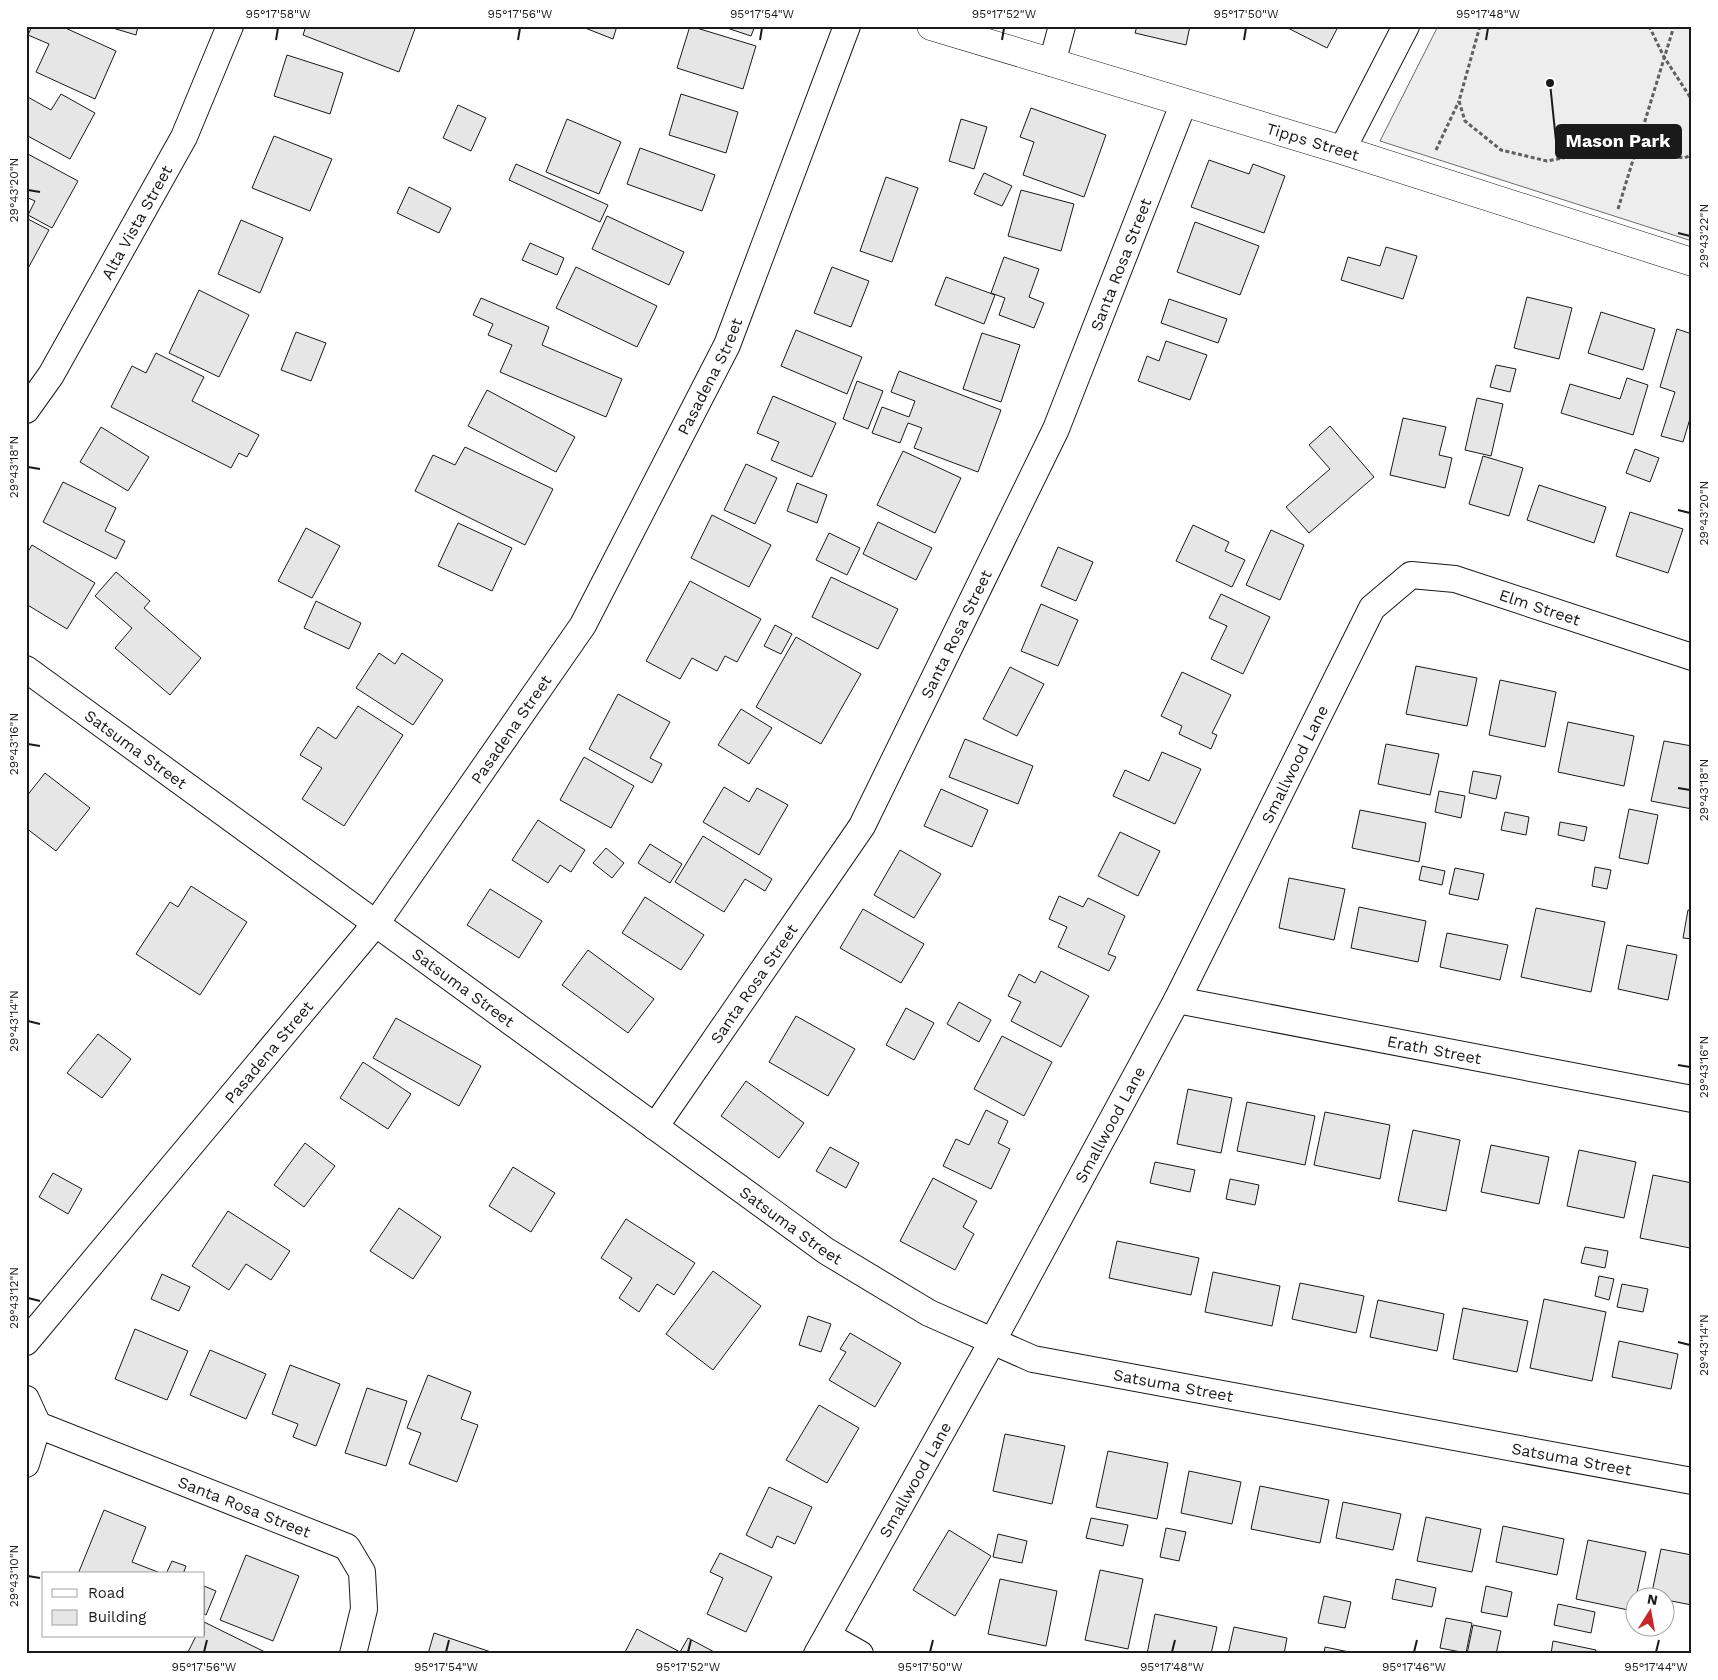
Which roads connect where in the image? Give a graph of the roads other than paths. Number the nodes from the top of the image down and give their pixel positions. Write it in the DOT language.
graph roads {
  1 [pos="230,26"];
  2 [pos="847,26"];
  3 [pos="931,26"];
  4 [pos="1062,26"];
  5 [pos="1406,26"];
  6 [pos="1052,63"];
  7 [pos="1184,102"];
  8 [pos="1342,150"];
  9 [pos="1692,262"];
  10 [pos="26,410"];
  11 [pos="1391,592"];
  12 [pos="1692,658"];
  13 [pos="26,669"];
  14 [pos="377,922"];
  15 [pos="1177,1000"];
  16 [pos="1692,1098"];
  17 [pos="655,1127"];
  18 [pos="26,1342"];
  19 [pos="992,1342"];
  20 [pos="26,1399"];
  21 [pos="38,1425"];
  22 [pos="26,1464"];
  23 [pos="1692,1482"];
  24 [pos="822,1645"];
  25 [pos="353,1654"];
  26 [pos="860,1654"];
  1 -- 10 [label="street, Alta Vista Street"];
  2 -- 14 [label="street, Pasadena Street"];
  3 -- 6 [label="street, Tipps Street"];
  4 -- 6 [label="street"];
  5 -- 8 [label="street"];
  6 -- 7 [label="street, Tipps Street"];
  7 -- 8 [label="street, Tipps Street"];
  7 -- 17 [label="street, Santa Rosa Street"];
  8 -- 9 [label="street, Tipps Street"];
  11 -- 12 [label="street, Elm Street"];
  11 -- 15 [label="street, Smallwood Lane"];
  13 -- 14 [label="street, Satsuma Street"];
  14 -- 17 [label="street, Satsuma Street"];
  14 -- 18 [label="street, Pasadena Street"];
  15 -- 16 [label="street, Erath Street"];
  15 -- 19 [label="street, Smallwood Lane"];
  17 -- 19 [label="street, Satsuma Street"];
  19 -- 23 [label="street, Satsuma Street"];
  19 -- 24 [label="street, Smallwood Lane"];
  20 -- 21 [label="street"];
  21 -- 22 [label="street"];
  21 -- 25 [label="street, Santa Rosa Street"];
  24 -- 26 [label="street"];
}
